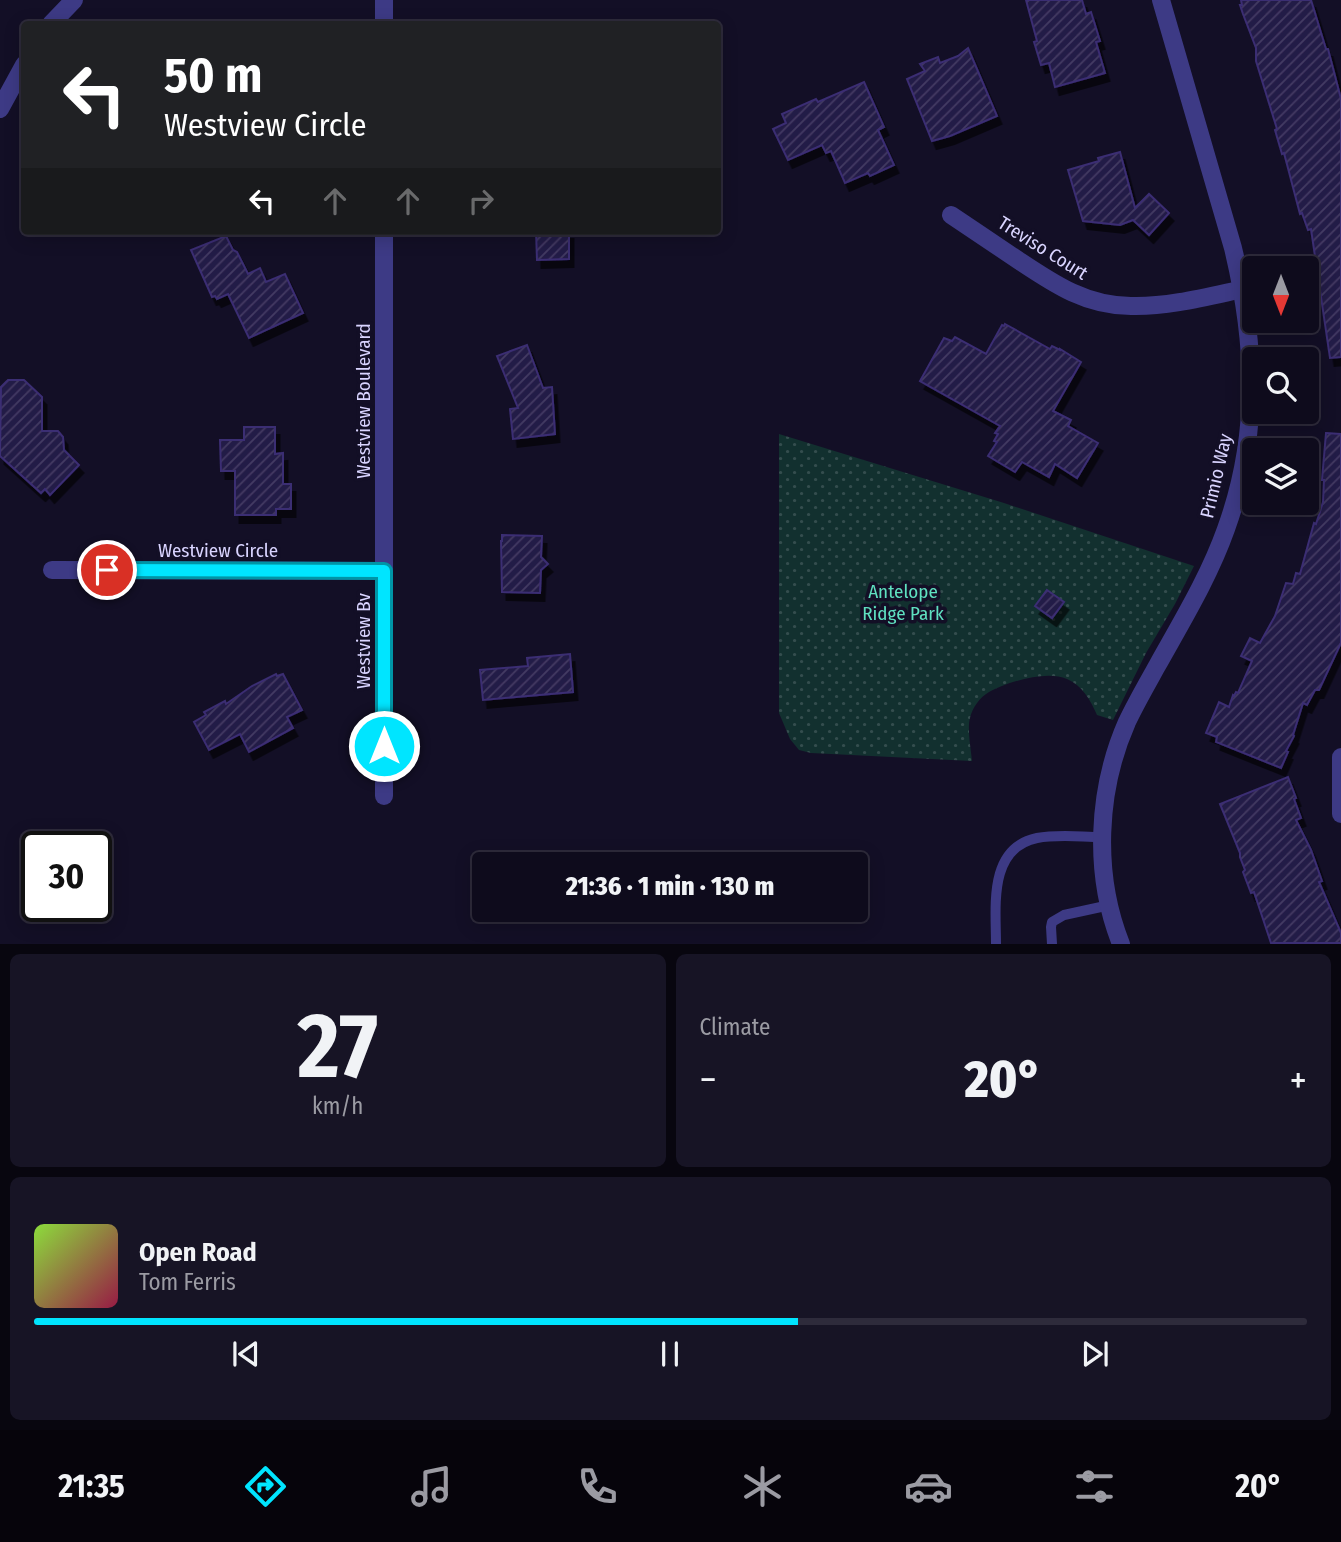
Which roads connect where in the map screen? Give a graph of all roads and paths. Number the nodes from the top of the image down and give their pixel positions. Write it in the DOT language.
graph roads {
  1 [pos="74,0"];
  2 [pos="384,0"];
  3 [pos="1161,0"];
  4 [pos="54,21"];
  5 [pos="384,21"];
  6 [pos="21,70"];
  7 [pos="0,109"];
  8 [pos="951,215"];
  9 [pos="384,235"];
  10 [pos="1242,289"];
  11 [pos="1249,333"];
  12 [pos="52,570"];
  13 [pos="384,571"];
  14 [pos="1341,757"];
  15 [pos="384,796"];
  16 [pos="1341,814"];
  17 [pos="1102,836"];
  18 [pos="1110,905"];
  19 [pos="996,943"];
  20 [pos="1052,943"];
  21 [pos="1121,943"];
  1 -- 4 [label="street"];
  2 -- 5 [label="street"];
  3 -- 10 [label="street, Primio Way"];
  6 -- 7 [label="street"];
  8 -- 10 [label="street, Treviso Court"];
  9 -- 13 [label="street, Westview Boulevard"];
  11 -- 17 [label="street, Primio Way"];
  12 -- 13 [label="street, Westview Circle"];
  13 -- 15 [label="street, Westview Bv"];
  14 -- 16 [label="street"];
  17 -- 18 [label="street, Primio Way"];
  17 -- 19 [label="lane"];
  18 -- 20 [label="lane"];
  18 -- 21 [label="street, Primio Way"];
}
